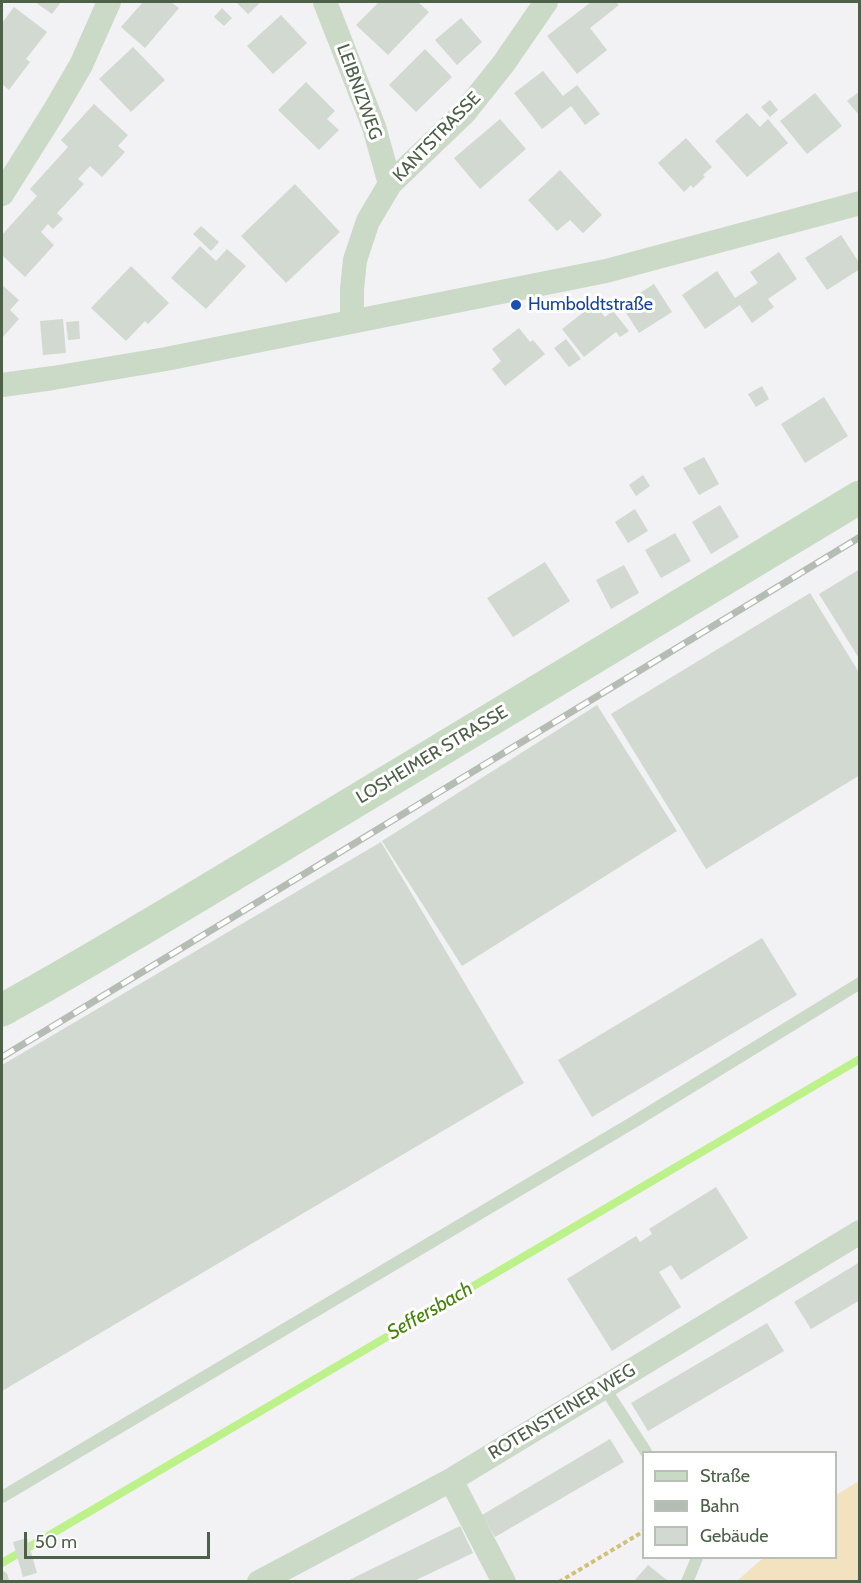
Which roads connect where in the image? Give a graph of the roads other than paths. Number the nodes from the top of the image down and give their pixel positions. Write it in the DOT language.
graph roads {
  1 [pos="109,2"];
  2 [pos="325,2"];
  3 [pos="546,2"];
  4 [pos="390,184"];
  5 [pos="2,194"];
  6 [pos="860,203"];
  7 [pos="352,321"];
  8 [pos="2,385"];
  9 [pos="860,496"];
  10 [pos="860,983"];
  11 [pos="2,1010"];
  12 [pos="860,1232"];
  13 [pos="604,1387"];
  14 [pos="645,1451"];
  15 [pos="451,1480"];
  16 [pos="2,1497"];
  17 [pos="696,1559"];
  18 [pos="2,1577"];
  19 [pos="3,1581"];
  20 [pos="259,1581"];
  21 [pos="504,1581"];
  22 [pos="687,1581"];
  1 -- 5 [label="street"];
  2 -- 4 [label="street, LEIBNIZWEG"];
  3 -- 4 [label="street, KANTSTRASSE"];
  4 -- 7 [label="street, KANTSTRASSE"];
  6 -- 7 [label="street"];
  7 -- 8 [label="street"];
  9 -- 11 [label="main road, LOSHEIMER STRASSE"];
  10 -- 16 [label="lane"];
  12 -- 13 [label="street, ROTENSTEINER WEG"];
  13 -- 14 [label="lane"];
  13 -- 15 [label="street, ROTENSTEINER WEG"];
  15 -- 20 [label="street, ROTENSTEINER WEG"];
  15 -- 21 [label="street"];
  17 -- 22 [label="lane"];
  18 -- 19 [label="lane"];
}
